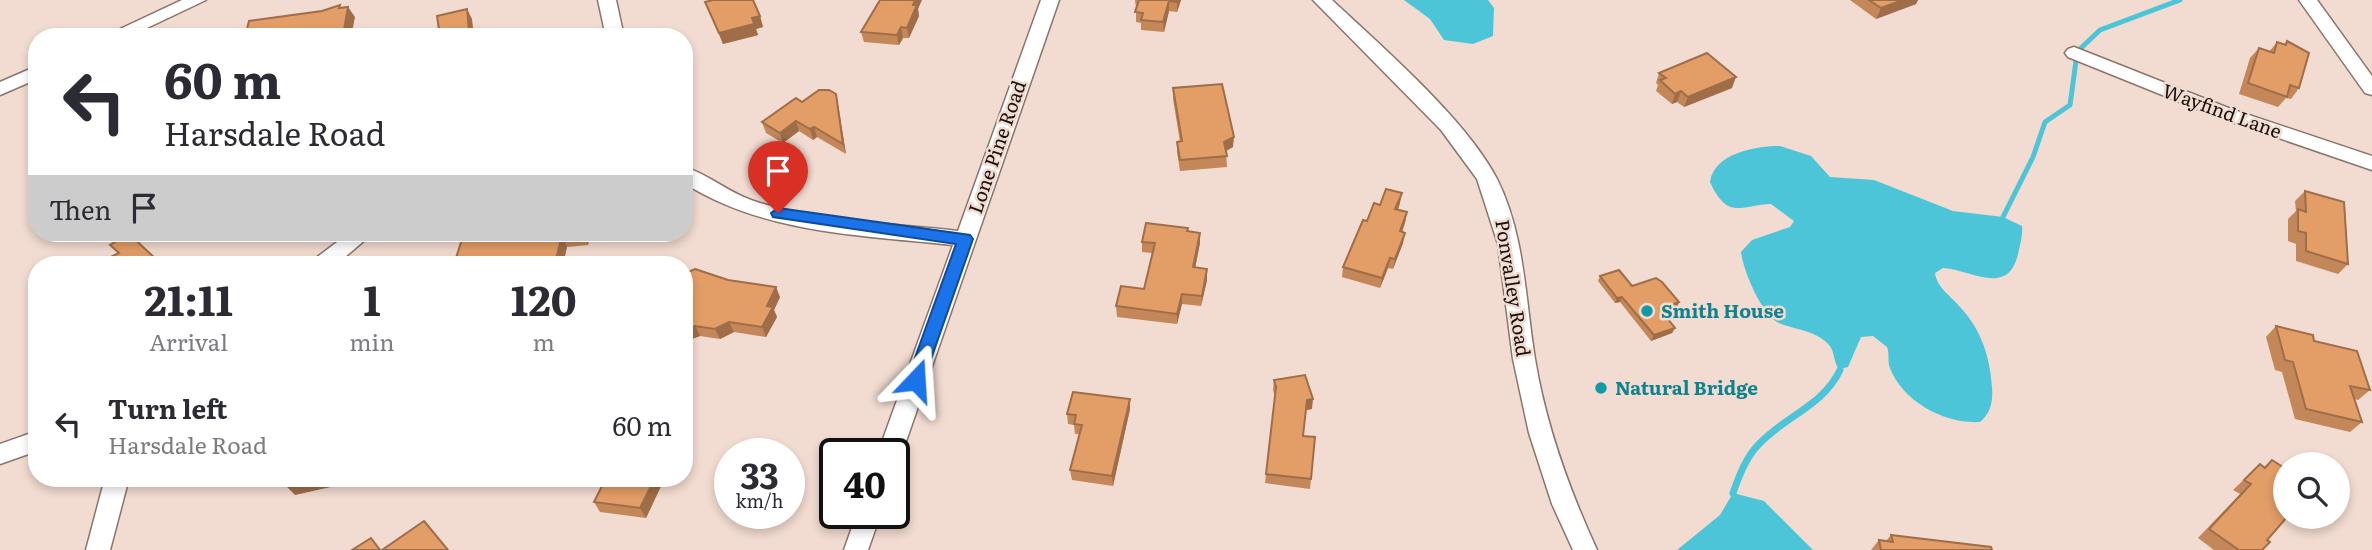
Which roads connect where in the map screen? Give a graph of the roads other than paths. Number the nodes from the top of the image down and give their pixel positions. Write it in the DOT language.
graph roads {
  1 [pos="197,0"];
  2 [pos="607,0"];
  3 [pos="1050,0"];
  4 [pos="1322,0"];
  5 [pos="2308,0"];
  6 [pos="133,28"];
  7 [pos="613,28"];
  8 [pos="2074,53"];
  9 [pos="28,76"];
  10 [pos="0,89"];
  11 [pos="2372,89"];
  12 [pos="2372,163"];
  13 [pos="693,181"];
  14 [pos="965,239"];
  15 [pos="351,242"];
  16 [pos="333,256"];
  17 [pos="895,438"];
  18 [pos="28,443"];
  19 [pos="0,454"];
  20 [pos="115,487"];
  21 [pos="863,529"];
  22 [pos="98,550"];
  23 [pos="856,550"];
  24 [pos="1585,550"];
  1 -- 6 [label="street"];
  2 -- 7 [label="street"];
  3 -- 14 [label="street, Lone Pine Road"];
  4 -- 24 [label="street, Ponvalley Road"];
  5 -- 11 [label="street"];
  8 -- 12 [label="street, Wayfind Lane"];
  9 -- 10 [label="street"];
  13 -- 14 [label="street"];
  14 -- 17 [label="street, Lone Pine Road"];
  15 -- 16 [label="street"];
  18 -- 19 [label="street"];
  20 -- 22 [label="street"];
  21 -- 23 [label="street"];
}
